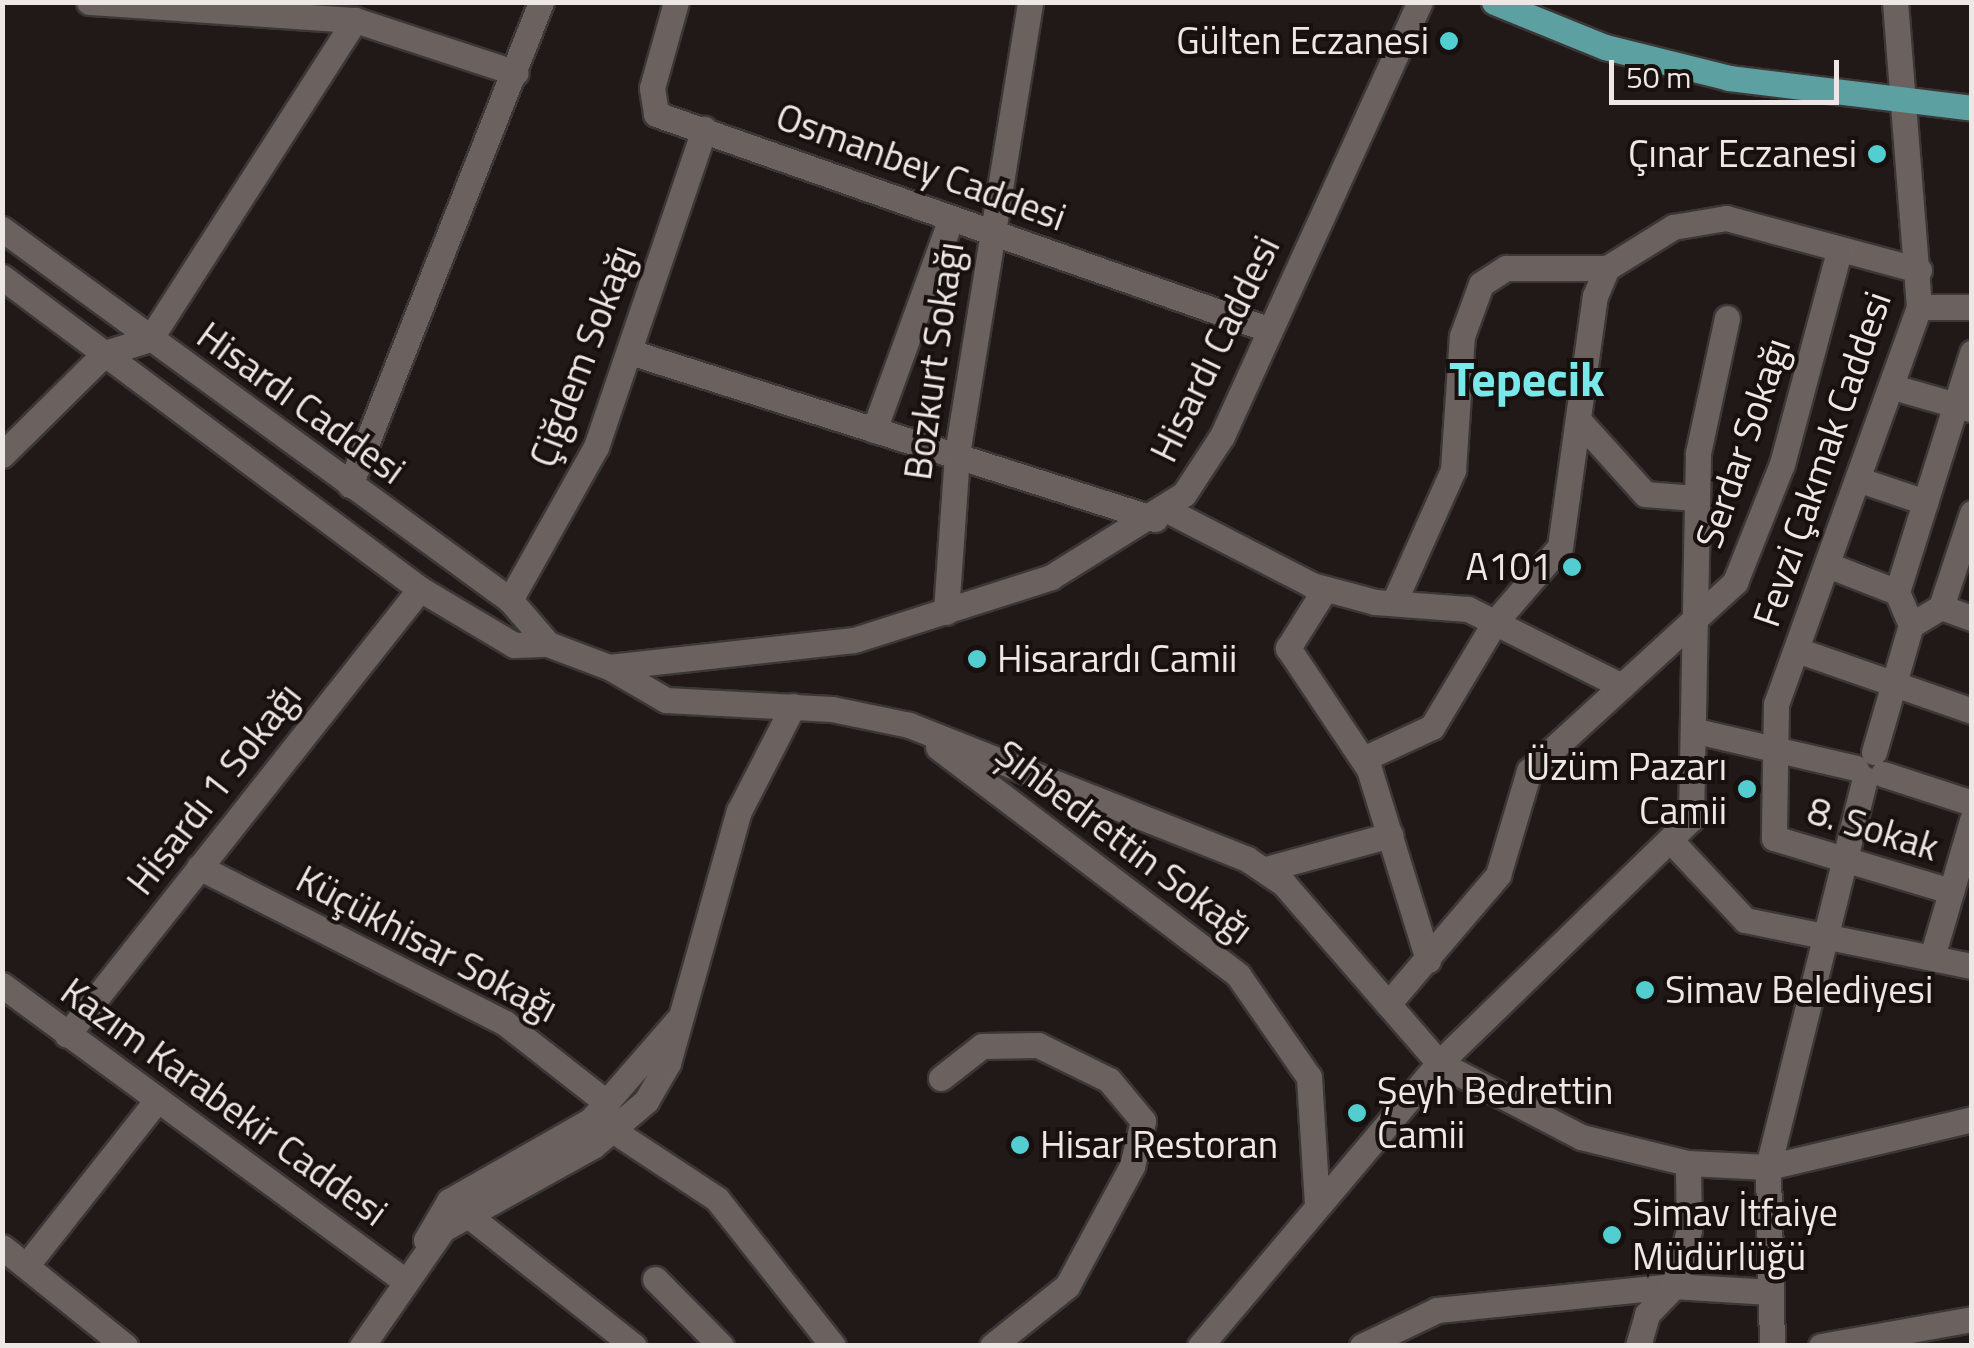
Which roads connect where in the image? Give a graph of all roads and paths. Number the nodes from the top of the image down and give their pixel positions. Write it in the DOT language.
graph roads {
  1 [pos="88,2"];
  2 [pos="542,2"];
  3 [pos="676,2"];
  4 [pos="1030,2"];
  5 [pos="1420,2"];
  6 [pos="1494,2"];
  7 [pos="1895,2"];
  8 [pos="269,8"];
  9 [pos="355,20"];
  10 [pos="516,73"];
  11 [pos="1901,101"];
  12 [pos="1972,108"];
  13 [pos="704,129"];
  14 [pos="951,219"];
  15 [pos="2,229"];
  16 [pos="990,232"];
  17 [pos="1839,252"];
  18 [pos="1606,268"];
  19 [pos="1920,270"];
  20 [pos="2,277"];
  21 [pos="1920,307"];
  22 [pos="1972,307"];
  23 [pos="1727,318"];
  24 [pos="1270,330"];
  25 [pos="150,338"];
  26 [pos="630,352"];
  27 [pos="1972,352"];
  28 [pos="104,353"];
  29 [pos="1893,388"];
  30 [pos="1963,407"];
  31 [pos="1582,424"];
  32 [pos="874,430"];
  33 [pos="2,454"];
  34 [pos="957,454"];
  35 [pos="1860,480"];
  36 [pos="350,486"];
  37 [pos="1695,498"];
  38 [pos="1925,502"];
  39 [pos="1972,512"];
  40 [pos="1161,515"];
  41 [pos="1828,565"];
  42 [pos="420,588"];
  43 [pos="1325,589"];
  44 [pos="1897,592"];
  45 [pos="510,600"];
  46 [pos="1394,602"];
  47 [pos="1941,607"];
  48 [pos="946,612"];
  49 [pos="1972,618"];
  50 [pos="1495,622"];
  51 [pos="1693,622"];
  52 [pos="1911,625"];
  53 [pos="548,644"];
  54 [pos="1797,650"];
  55 [pos="609,667"];
  56 [pos="1894,684"];
  57 [pos="1622,686"];
  58 [pos="793,706"];
  59 [pos="1972,712"];
  60 [pos="909,725"];
  61 [pos="1696,731"];
  62 [pos="1781,746"];
  63 [pos="1364,759"];
  64 [pos="1870,768"];
  65 [pos="1972,802"];
  66 [pos="1972,820"];
  67 [pos="1390,834"];
  68 [pos="1774,838"];
  69 [pos="1674,844"];
  70 [pos="1842,862"];
  71 [pos="199,867"];
  72 [pos="1266,869"];
  73 [pos="1951,892"];
  74 [pos="1821,936"];
  75 [pos="1932,958"];
  76 [pos="1428,960"];
  77 [pos="1972,966"];
  78 [pos="2,985"];
  79 [pos="1388,1004"];
  80 [pos="677,1021"];
  81 [pos="66,1035"];
  82 [pos="1439,1063"];
  83 [pos="940,1078"];
  84 [pos="608,1103"];
  85 [pos="154,1104"];
  86 [pos="1972,1119"];
  87 [pos="614,1131"];
  88 [pos="1688,1163"];
  89 [pos="1768,1167"];
  90 [pos="1317,1203"];
  91 [pos="468,1214"];
  92 [pos="423,1246"];
  93 [pos="2,1247"];
  94 [pos="26,1266"];
  95 [pos="655,1278"];
  96 [pos="402,1279"];
  97 [pos="1674,1286"];
  98 [pos="1770,1292"];
  99 [pos="1962,1330"];
  100 [pos="1391,1338"];
  101 [pos="821,1342"];
  102 [pos="125,1346"];
  103 [pos="362,1346"];
  104 [pos="634,1346"];
  105 [pos="721,1346"];
  106 [pos="992,1346"];
  107 [pos="1200,1346"];
  108 [pos="1362,1346"];
  109 [pos="1638,1346"];
  110 [pos="1772,1346"];
  111 [pos="1820,1346"];
  1 -- 8 [label="street"];
  2 -- 10 [label="street"];
  3 -- 13 [label="street, Osmanbey Caddesi"];
  4 -- 16 [label="street, Bozkurt Sokağı"];
  5 -- 24 [label="street, Hisardı Caddesi"];
  6 -- 11 [label="main road"];
  7 -- 11 [label="street, Fevzi Çakmak Caddesi"];
  8 -- 9 [label="street"];
  9 -- 10 [label="street"];
  9 -- 25 [label="street"];
  10 -- 36 [label="street"];
  11 -- 12 [label="main road"];
  11 -- 19 [label="street, Fevzi Çakmak Caddesi"];
  13 -- 14 [label="street, Osmanbey Caddesi"];
  13 -- 26 [label="street, Çiğdem Sokağı"];
  14 -- 16 [label="street, Osmanbey Caddesi"];
  14 -- 32 [label="street"];
  15 -- 25 [label="street, Hisardı Caddesi"];
  16 -- 24 [label="street, Osmanbey Caddesi"];
  16 -- 34 [label="street, Bozkurt Sokağı"];
  17 -- 18 [label="street"];
  17 -- 19 [label="street"];
  17 -- 51 [label="street, Serdar Sokağı"];
  18 -- 31 [label="street"];
  18 -- 46 [label="street"];
  19 -- 21 [label="street, Fevzi Çakmak Caddesi"];
  20 -- 28 [label="street, Hisardı Caddesi"];
  21 -- 22 [label="street"];
  21 -- 29 [label="street, Fevzi Çakmak Caddesi"];
  23 -- 37 [label="street"];
  24 -- 40 [label="street, Hisardı Caddesi"];
  25 -- 28 [label="street"];
  25 -- 36 [label="street, Hisardı Caddesi"];
  26 -- 32 [label="street"];
  26 -- 45 [label="street, Çiğdem Sokağı"];
  27 -- 30 [label="street"];
  28 -- 33 [label="street"];
  28 -- 42 [label="street, Hisardı Caddesi"];
  29 -- 30 [label="street"];
  29 -- 35 [label="street, Fevzi Çakmak Caddesi"];
  30 -- 38 [label="street"];
  31 -- 37 [label="street"];
  31 -- 50 [label="street"];
  32 -- 34 [label="street"];
  34 -- 40 [label="street"];
  34 -- 48 [label="street, Bozkurt Sokağı"];
  35 -- 38 [label="street"];
  35 -- 41 [label="street, Fevzi Çakmak Caddesi"];
  36 -- 45 [label="street, Hisardı Caddesi"];
  37 -- 51 [label="street"];
  38 -- 44 [label="street"];
  39 -- 47 [label="street"];
  40 -- 43 [label="street"];
  40 -- 48 [label="street, Hisardı Caddesi"];
  41 -- 44 [label="street"];
  41 -- 54 [label="street, Fevzi Çakmak Caddesi"];
  42 -- 53 [label="street, Hisardı Caddesi"];
  42 -- 71 [label="street, Hisardı 1 Sokağı"];
  43 -- 46 [label="street"];
  43 -- 63 [label="street"];
  44 -- 52 [label="street"];
  45 -- 53 [label="street, Hisardı Caddesi"];
  46 -- 50 [label="street"];
  47 -- 49 [label="street"];
  47 -- 52 [label="street"];
  48 -- 55 [label="street, Hisardı Caddesi"];
  50 -- 57 [label="street"];
  50 -- 63 [label="street"];
  51 -- 57 [label="street, Serdar Sokağı"];
  51 -- 61 [label="street"];
  52 -- 56 [label="street"];
  53 -- 55 [label="street, Hisardı Caddesi"];
  54 -- 56 [label="street"];
  54 -- 62 [label="street, Fevzi Çakmak Caddesi"];
  55 -- 58 [label="street"];
  56 -- 59 [label="street"];
  56 -- 64 [label="street"];
  57 -- 76 [label="street, Serdar Sokağı"];
  58 -- 60 [label="street"];
  58 -- 80 [label="street"];
  60 -- 72 [label="street"];
  60 -- 90 [label="street, Şıhbedrettin Sokağı"];
  61 -- 62 [label="street"];
  61 -- 69 [label="street"];
  62 -- 64 [label="street"];
  62 -- 68 [label="street, Fevzi Çakmak Caddesi"];
  63 -- 67 [label="street"];
  64 -- 65 [label="street"];
  64 -- 70 [label="street"];
  66 -- 73 [label="street"];
  67 -- 72 [label="street"];
  67 -- 76 [label="street"];
  68 -- 70 [label="street, 8. Sokak"];
  69 -- 74 [label="street"];
  69 -- 82 [label="street"];
  70 -- 73 [label="street, 8. Sokak"];
  70 -- 74 [label="street"];
  71 -- 81 [label="street, Hisardı 1 Sokağı"];
  71 -- 84 [label="street, Küçükhisar Sokağı"];
  72 -- 79 [label="street"];
  73 -- 75 [label="street"];
  74 -- 75 [label="street"];
  74 -- 89 [label="street"];
  75 -- 77 [label="street"];
  76 -- 79 [label="street, Serdar Sokağı"];
  78 -- 81 [label="street, Kazım Karabekir Caddesi"];
  79 -- 82 [label="street"];
  80 -- 84 [label="street"];
  80 -- 87 [label="street"];
  81 -- 85 [label="street, Kazım Karabekir Caddesi"];
  82 -- 88 [label="street"];
  82 -- 90 [label="street"];
  83 -- 106 [label="street"];
  84 -- 92 [label="street"];
  85 -- 94 [label="street"];
  85 -- 96 [label="street, Kazım Karabekir Caddesi"];
  86 -- 89 [label="street"];
  87 -- 91 [label="street"];
  87 -- 101 [label="street"];
  88 -- 89 [label="street"];
  88 -- 97 [label="street"];
  89 -- 98 [label="street"];
  90 -- 107 [label="street"];
  91 -- 92 [label="street"];
  91 -- 104 [label="street"];
  92 -- 96 [label="street"];
  93 -- 94 [label="street"];
  94 -- 102 [label="street"];
  95 -- 105 [label="street"];
  96 -- 103 [label="street"];
  97 -- 98 [label="street"];
  97 -- 100 [label="street"];
  97 -- 109 [label="street"];
  98 -- 110 [label="street"];
  99 -- 111 [label="street"];
  100 -- 108 [label="street"];
}
